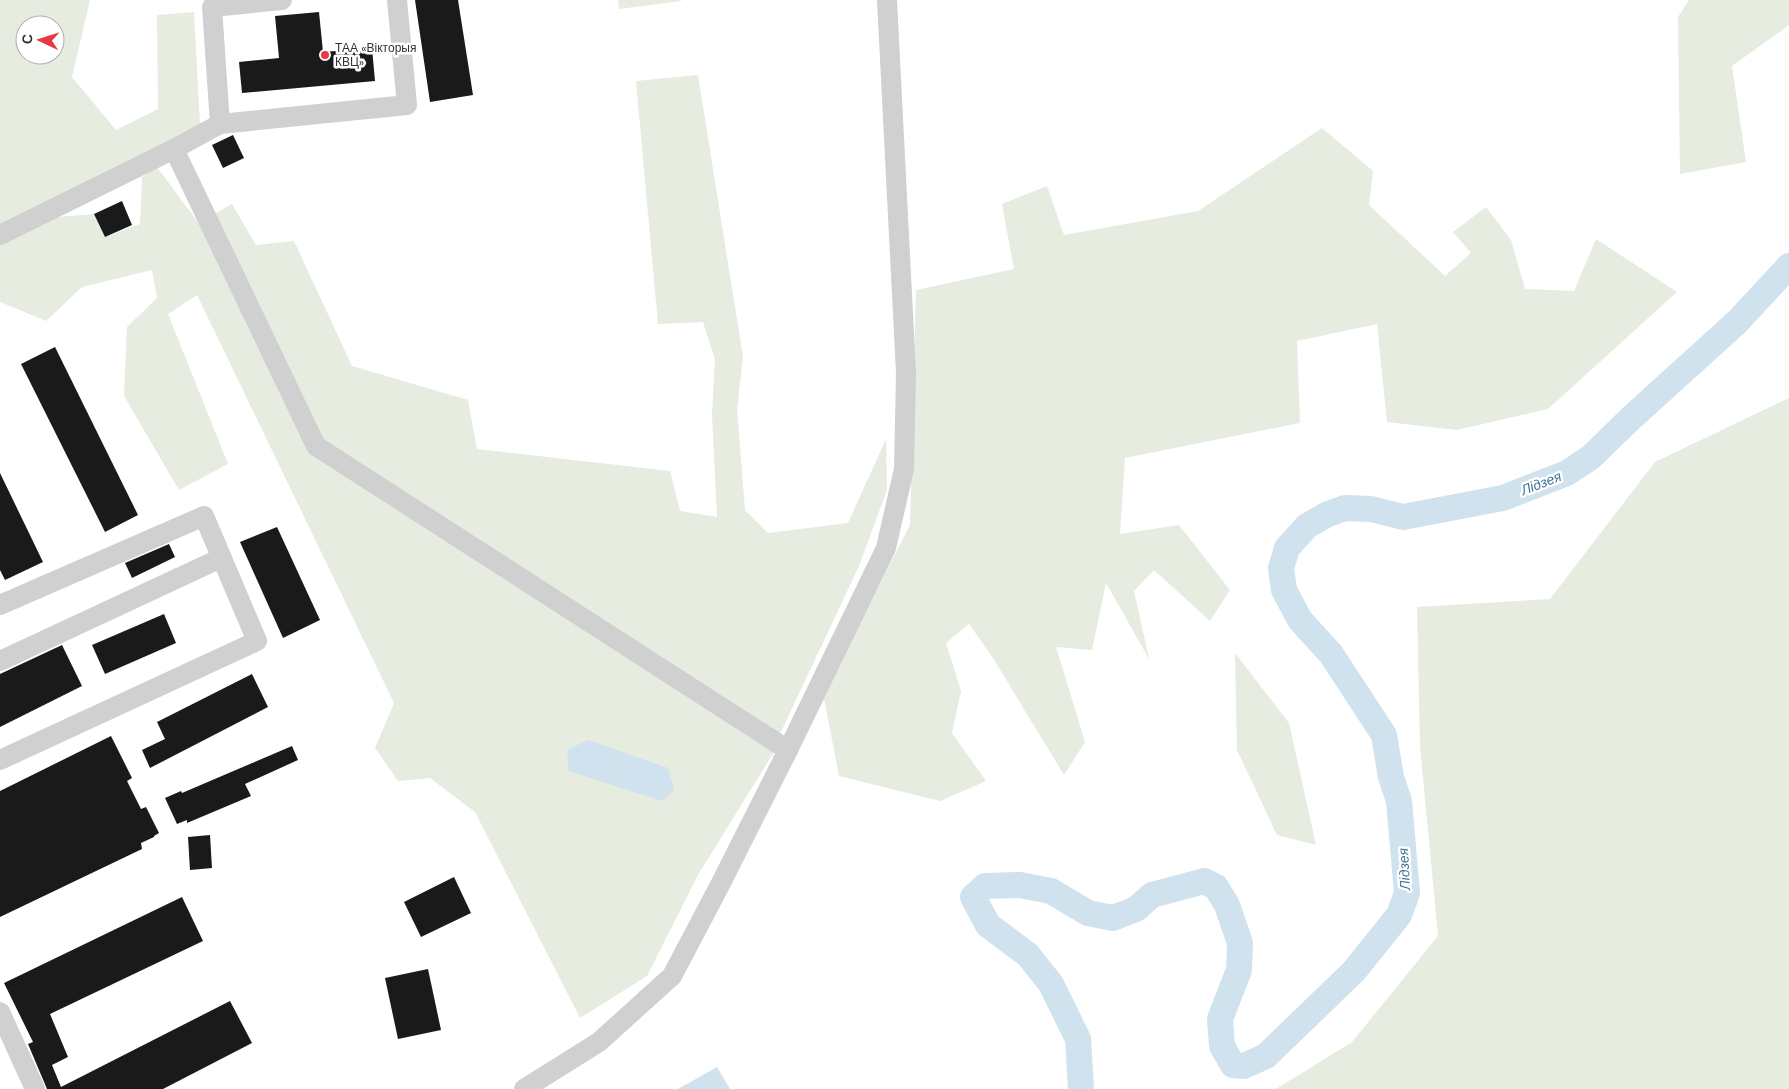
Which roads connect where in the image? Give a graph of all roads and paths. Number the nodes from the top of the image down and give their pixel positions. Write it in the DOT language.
graph roads {
  1 [pos="282,0"];
  2 [pos="397,0"];
  3 [pos="887,0"];
  4 [pos="220,124"];
  5 [pos="174,149"];
  6 [pos="0,235"];
  7 [pos="221,558"];
  8 [pos="0,605"];
  9 [pos="0,661"];
  10 [pos="788,750"];
  11 [pos="0,760"];
  12 [pos="0,1012"];
  13 [pos="35,1089"];
  14 [pos="524,1089"];
  1 -- 4 [label="street"];
  2 -- 4 [label="street"];
  3 -- 10 [label="street"];
  4 -- 5 [label="street"];
  5 -- 6 [label="street"];
  5 -- 10 [label="street"];
  7 -- 8 [label="street"];
  7 -- 9 [label="street"];
  7 -- 11 [label="street"];
  10 -- 14 [label="street"];
  12 -- 13 [label="street"];
}
